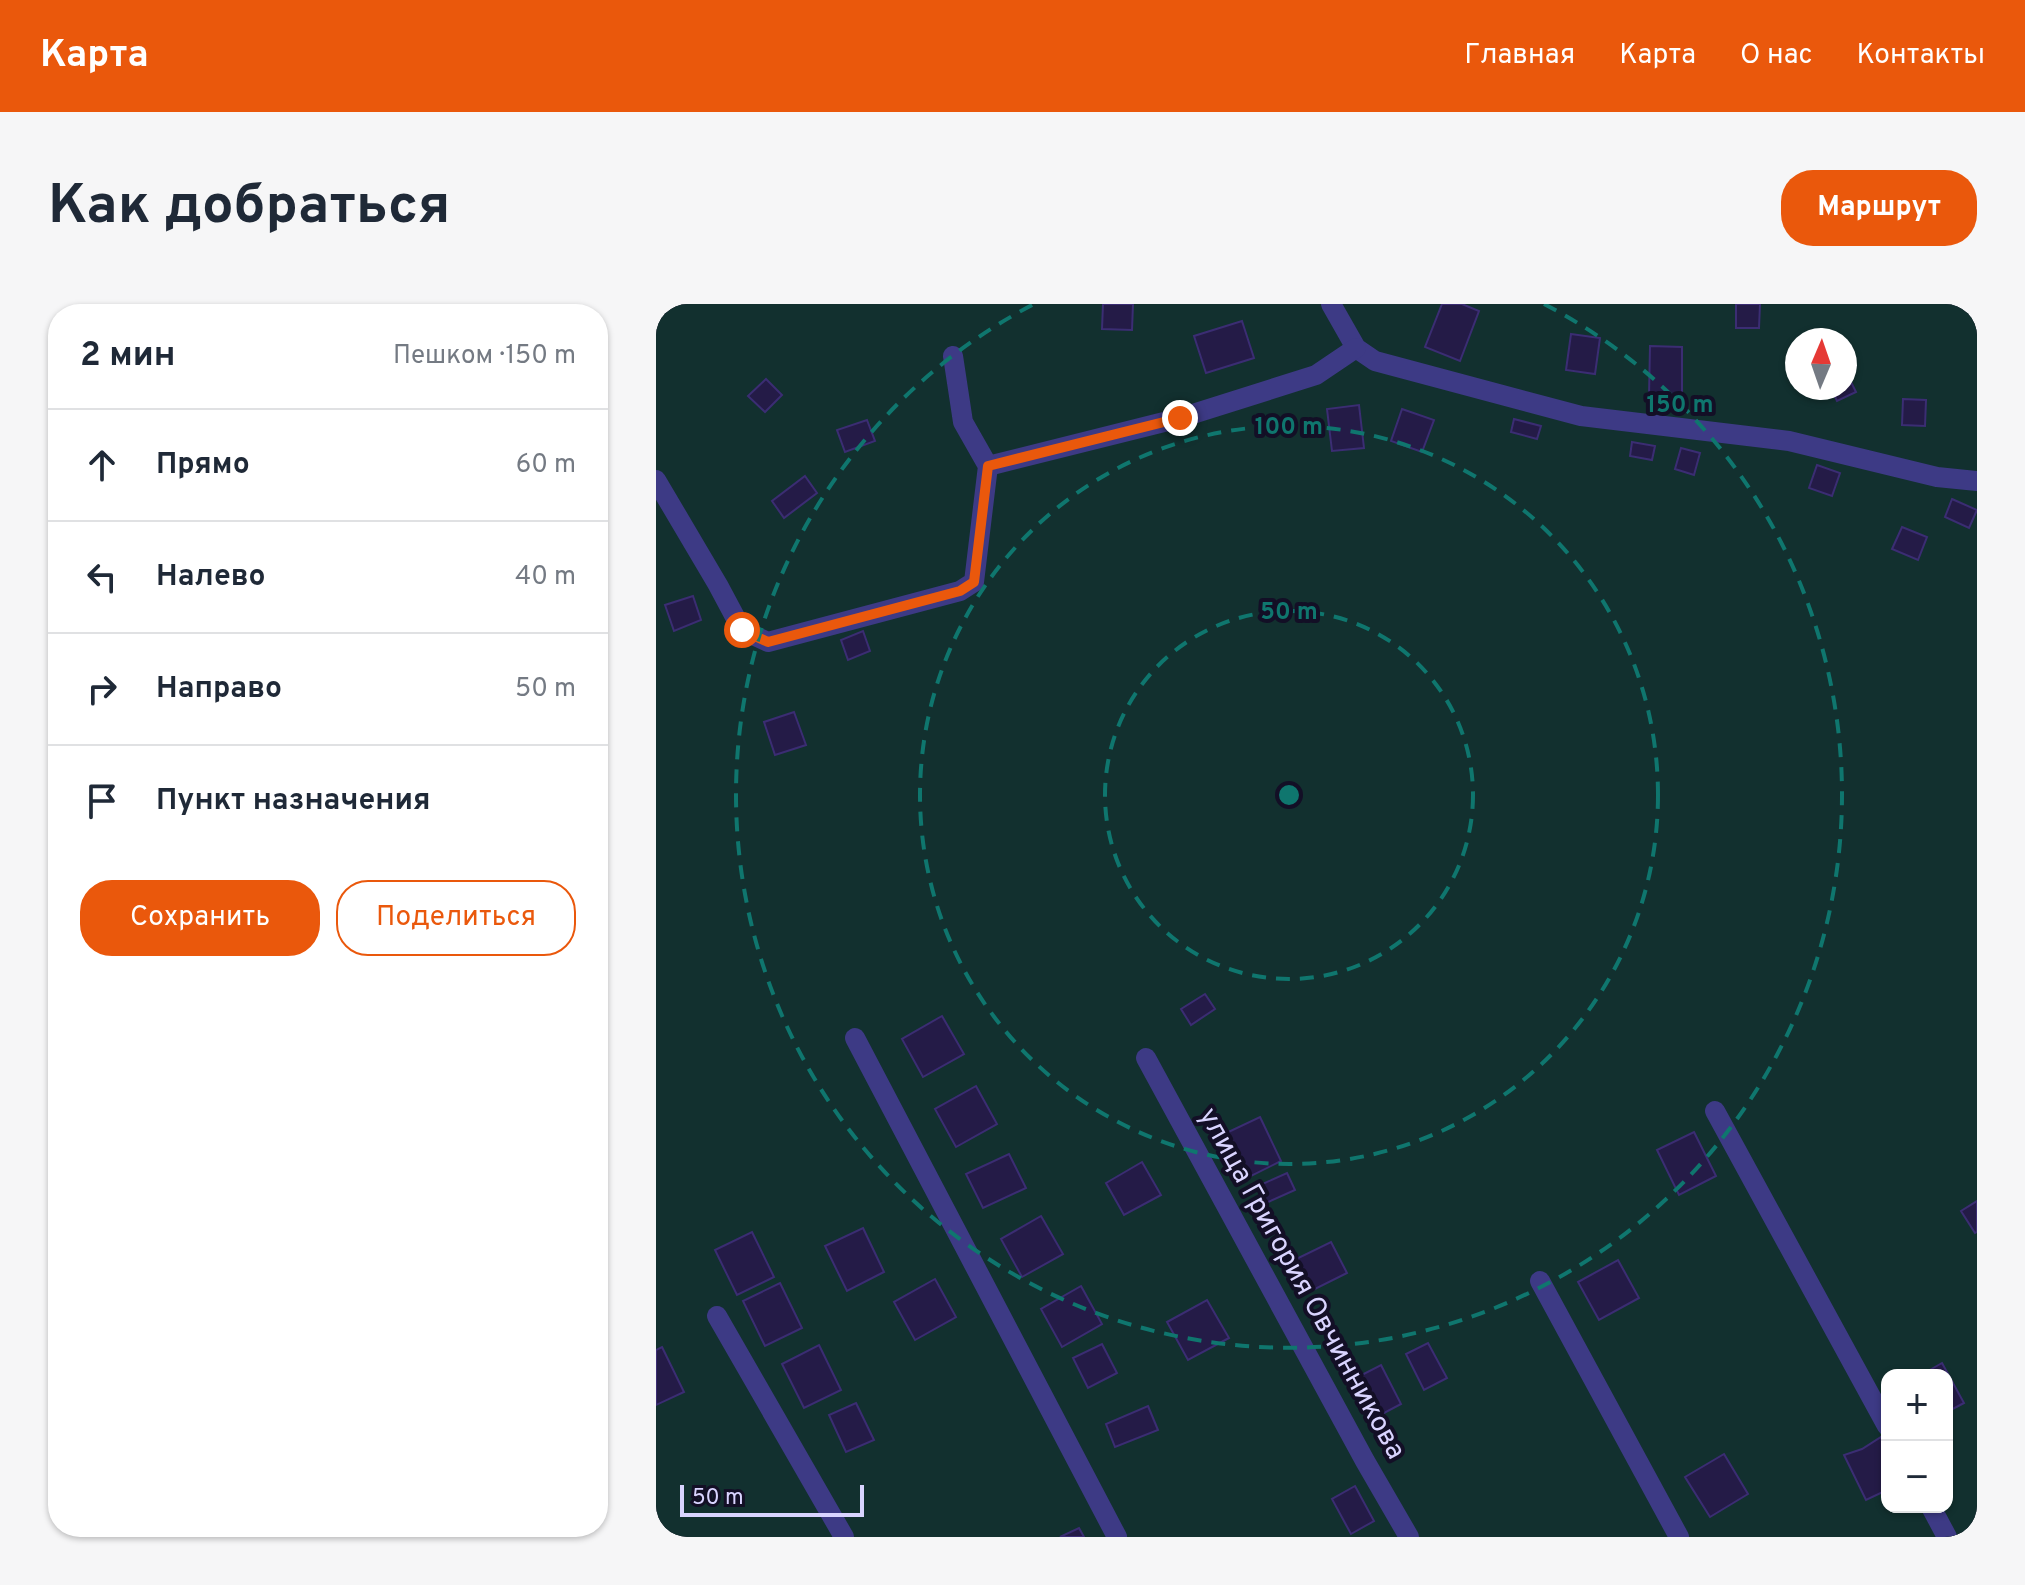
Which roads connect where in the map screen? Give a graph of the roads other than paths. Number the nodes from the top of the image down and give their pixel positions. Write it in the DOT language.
graph roads {
  1 [pos="1331,304"];
  2 [pos="1356,348"];
  3 [pos="953,356"];
  4 [pos="988,466"];
  5 [pos="656,480"];
  6 [pos="1977,481"];
  7 [pos="855,1038"];
  8 [pos="1146,1058"];
  9 [pos="1715,1111"];
  10 [pos="1540,1281"];
  11 [pos="717,1316"];
  12 [pos="1881,1415"];
  13 [pos="1934,1513"];
  14 [pos="844,1537"];
  15 [pos="1117,1537"];
  16 [pos="1409,1537"];
  17 [pos="1679,1537"];
  18 [pos="1947,1537"];
  1 -- 2 [label="street"];
  2 -- 4 [label="street"];
  2 -- 6 [label="street"];
  3 -- 4 [label="street"];
  4 -- 5 [label="street"];
  7 -- 15 [label="street"];
  8 -- 16 [label="street, улица Григория Овчинникова"];
  9 -- 12 [label="street"];
  10 -- 17 [label="street"];
  11 -- 14 [label="street"];
  13 -- 18 [label="street"];
}
